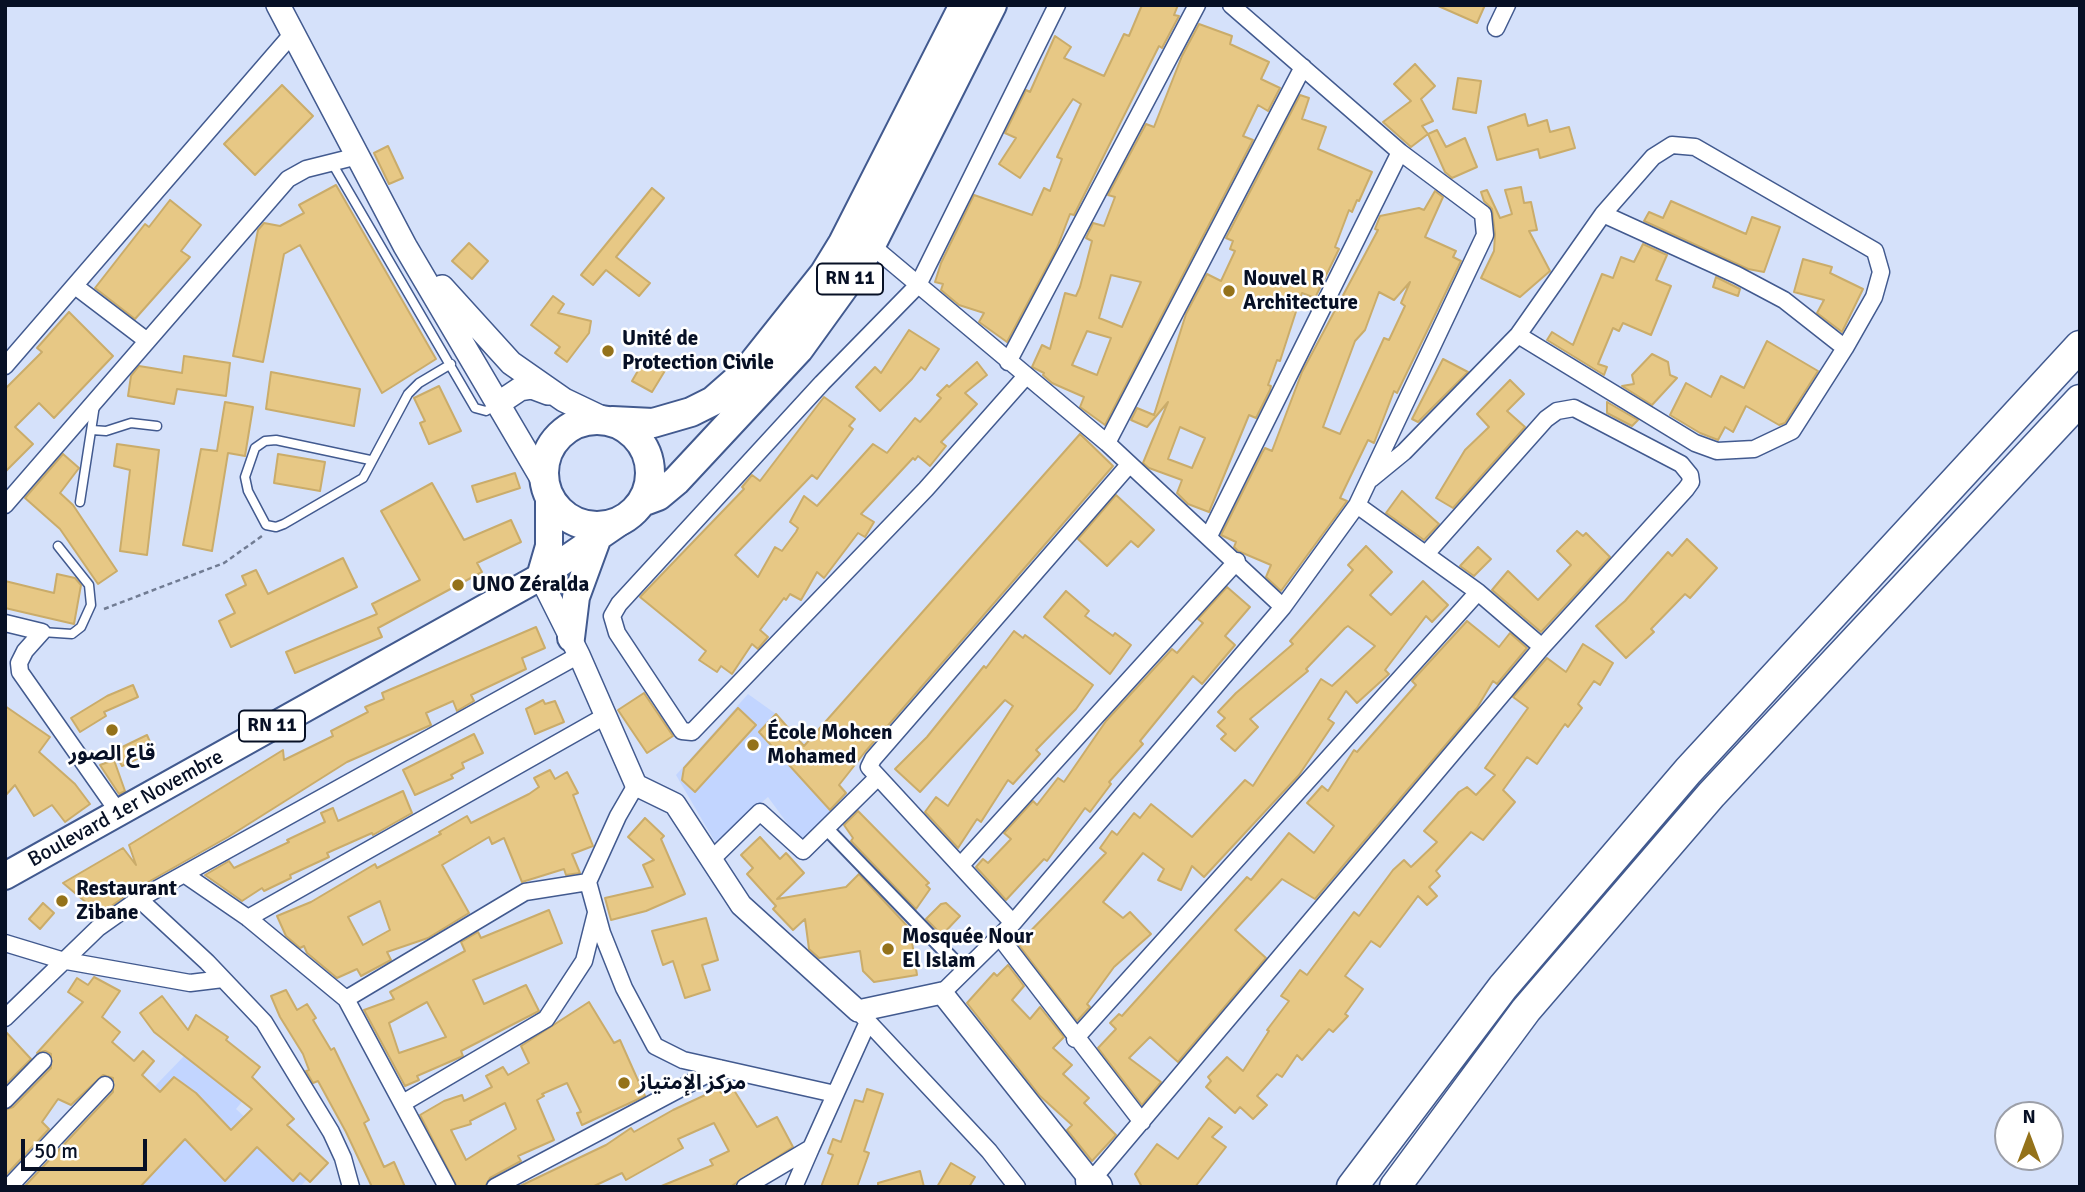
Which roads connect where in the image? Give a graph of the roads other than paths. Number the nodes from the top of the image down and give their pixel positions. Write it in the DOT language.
graph roads {
  1 [pos="278,5"];
  2 [pos="964,5"];
  3 [pos="992,5"];
  4 [pos="1057,5"];
  5 [pos="1196,5"];
  6 [pos="1231,5"];
  7 [pos="1507,5"];
  8 [pos="1496,27"];
  9 [pos="294,32"];
  10 [pos="1303,68"];
  11 [pos="1400,152"];
  12 [pos="358,156"];
  13 [pos="332,163"];
  14 [pos="1603,214"];
  15 [pos="405,246"];
  16 [pos="871,246"];
  17 [pos="918,285"];
  18 [pos="75,286"];
  19 [pos="1518,335"];
  20 [pos="146,340"];
  21 [pos="2080,346"];
  22 [pos="1845,348"];
  23 [pos="1008,362"];
  24 [pos="451,364"];
  25 [pos="5,366"];
  26 [pos="1026,376"];
  27 [pos="96,399"];
  28 [pos="564,400"];
  29 [pos="2080,400"];
  30 [pos="499,403"];
  31 [pos="609,421"];
  32 [pos="157,426"];
  33 [pos="92,430"];
  34 [pos="1107,443"];
  35 [pos="370,460"];
  36 [pos="1128,466"];
  37 [pos="1368,481"];
  38 [pos="546,490"];
  39 [pos="80,502"];
  40 [pos="642,502"];
  41 [pos="5,505"];
  42 [pos="1357,505"];
  43 [pos="609,529"];
  44 [pos="1209,536"];
  45 [pos="58,546"];
  46 [pos="1426,554"];
  47 [pos="1237,561"];
  48 [pos="540,577"];
  49 [pos="1478,592"];
  50 [pos="1283,607"];
  51 [pos="5,623"];
  52 [pos="42,632"];
  53 [pos="575,646"];
  54 [pos="1542,647"];
  55 [pos="607,715"];
  56 [pos="878,777"];
  57 [pos="636,785"];
  58 [pos="119,813"];
  59 [pos="827,829"];
  60 [pos="712,859"];
  61 [pos="961,865"];
  62 [pos="184,873"];
  63 [pos="5,876"];
  64 [pos="588,883"];
  65 [pos="139,900"];
  66 [pos="597,911"];
  67 [pos="248,918"];
  68 [pos="1013,923"];
  69 [pos="999,936"];
  70 [pos="5,943"];
  71 [pos="61,960"];
  72 [pos="963,970"];
  73 [pos="223,979"];
  74 [pos="942,993"];
  75 [pos="346,999"];
  76 [pos="863,1017"];
  77 [pos="5,1018"];
  78 [pos="1075,1039"];
  79 [pos="43,1061"];
  80 [pos="719,1068"];
  81 [pos="106,1085"];
  82 [pos="835,1094"];
  83 [pos="5,1100"];
  84 [pos="403,1103"];
  85 [pos="1142,1122"];
  86 [pos="811,1148"];
  87 [pos="1375,1154"];
  88 [pos="1094,1184"];
  89 [pos="9,1187"];
  90 [pos="351,1187"];
  91 [pos="447,1187"];
  92 [pos="495,1187"];
  93 [pos="745,1187"];
  94 [pos="794,1187"];
  95 [pos="1017,1187"];
  96 [pos="1345,1187"];
  97 [pos="1352,1187"];
  98 [pos="1395,1187"];
  1 -- 9 [label="main road"];
  2 -- 31 [label="highway, RN 11"];
  3 -- 16 [label="highway, RN 11"];
  4 -- 17 [label="street"];
  5 -- 23 [label="street"];
  6 -- 10 [label="street"];
  7 -- 8 [label="street"];
  9 -- 12 [label="main road"];
  9 -- 18 [label="street"];
  10 -- 11 [label="street"];
  10 -- 34 [label="street"];
  11 -- 37 [label="street"];
  11 -- 44 [label="street"];
  12 -- 13 [label="street"];
  12 -- 15 [label="main road"];
  13 -- 20 [label="street"];
  13 -- 24 [label="lane"];
  14 -- 19 [label="street"];
  14 -- 22 [label="street"];
  14 -- 22 [label="street"];
  15 -- 28 [label="main road"];
  15 -- 30 [label="main road"];
  16 -- 17 [label="street"];
  16 -- 40 [label="highway, RN 11"];
  17 -- 23 [label="street"];
  17 -- 26 [label="street"];
  18 -- 20 [label="street"];
  18 -- 25 [label="street"];
  19 -- 22 [label="street"];
  19 -- 37 [label="street"];
  20 -- 27 [label="street"];
  21 -- 87 [label="highway"];
  23 -- 26 [label="street"];
  24 -- 30 [label="lane"];
  24 -- 35 [label="lane"];
  26 -- 34 [label="street"];
  27 -- 33 [label="lane"];
  27 -- 41 [label="street"];
  28 -- 30 [label="main road"];
  28 -- 31 [label="main road"];
  29 -- 98 [label="highway"];
  30 -- 38 [label="main road"];
  31 -- 38 [label="highway"];
  31 -- 40 [label="highway"];
  32 -- 33 [label="lane"];
  33 -- 39 [label="lane"];
  34 -- 36 [label="street"];
  35 -- 35 [label="lane"];
  36 -- 44 [label="street"];
  36 -- 56 [label="street"];
  37 -- 42 [label="street"];
  38 -- 43 [label="highway"];
  38 -- 48 [label="main road"];
  40 -- 43 [label="highway"];
  42 -- 46 [label="street"];
  42 -- 50 [label="street"];
  43 -- 48 [label="main road, RN 11"];
  43 -- 53 [label="main road"];
  44 -- 47 [label="street"];
  45 -- 52 [label="lane"];
  46 -- 49 [label="street"];
  46 -- 54 [label="street"];
  47 -- 50 [label="street"];
  47 -- 61 [label="street"];
  48 -- 53 [label="street"];
  48 -- 58 [label="main road, Boulevard 1er Novembre / RN 11"];
  49 -- 54 [label="street"];
  49 -- 78 [label="street"];
  50 -- 68 [label="street"];
  51 -- 52 [label="street"];
  52 -- 58 [label="street"];
  53 -- 55 [label="street"];
  53 -- 62 [label="street"];
  54 -- 85 [label="street"];
  55 -- 57 [label="street"];
  55 -- 67 [label="street"];
  56 -- 59 [label="street"];
  56 -- 61 [label="street"];
  57 -- 60 [label="street"];
  57 -- 64 [label="street"];
  58 -- 63 [label="main road, Boulevard 1er Novembre / RN 11"];
  59 -- 60 [label="street"];
  59 -- 72 [label="street"];
  60 -- 76 [label="street"];
  61 -- 68 [label="street"];
  62 -- 65 [label="street"];
  62 -- 67 [label="street"];
  64 -- 66 [label="street"];
  64 -- 75 [label="street"];
  65 -- 71 [label="street"];
  65 -- 73 [label="street"];
  66 -- 80 [label="street"];
  66 -- 84 [label="street"];
  67 -- 75 [label="street"];
  68 -- 69 [label="street"];
  69 -- 72 [label="street"];
  69 -- 78 [label="street"];
  70 -- 71 [label="street"];
  71 -- 73 [label="street"];
  71 -- 77 [label="street"];
  72 -- 74 [label="street"];
  73 -- 90 [label="street"];
  74 -- 76 [label="street"];
  74 -- 88 [label="street"];
  75 -- 84 [label="street"];
  76 -- 82 [label="street"];
  76 -- 95 [label="street"];
  78 -- 85 [label="street"];
  79 -- 83 [label="street"];
  80 -- 82 [label="street"];
  80 -- 92 [label="street"];
  81 -- 89 [label="street"];
  82 -- 86 [label="street"];
  84 -- 91 [label="street"];
  85 -- 88 [label="street"];
  86 -- 93 [label="street"];
  86 -- 94 [label="street"];
  87 -- 96 [label="highway"];
  87 -- 97 [label="highway"];
}
